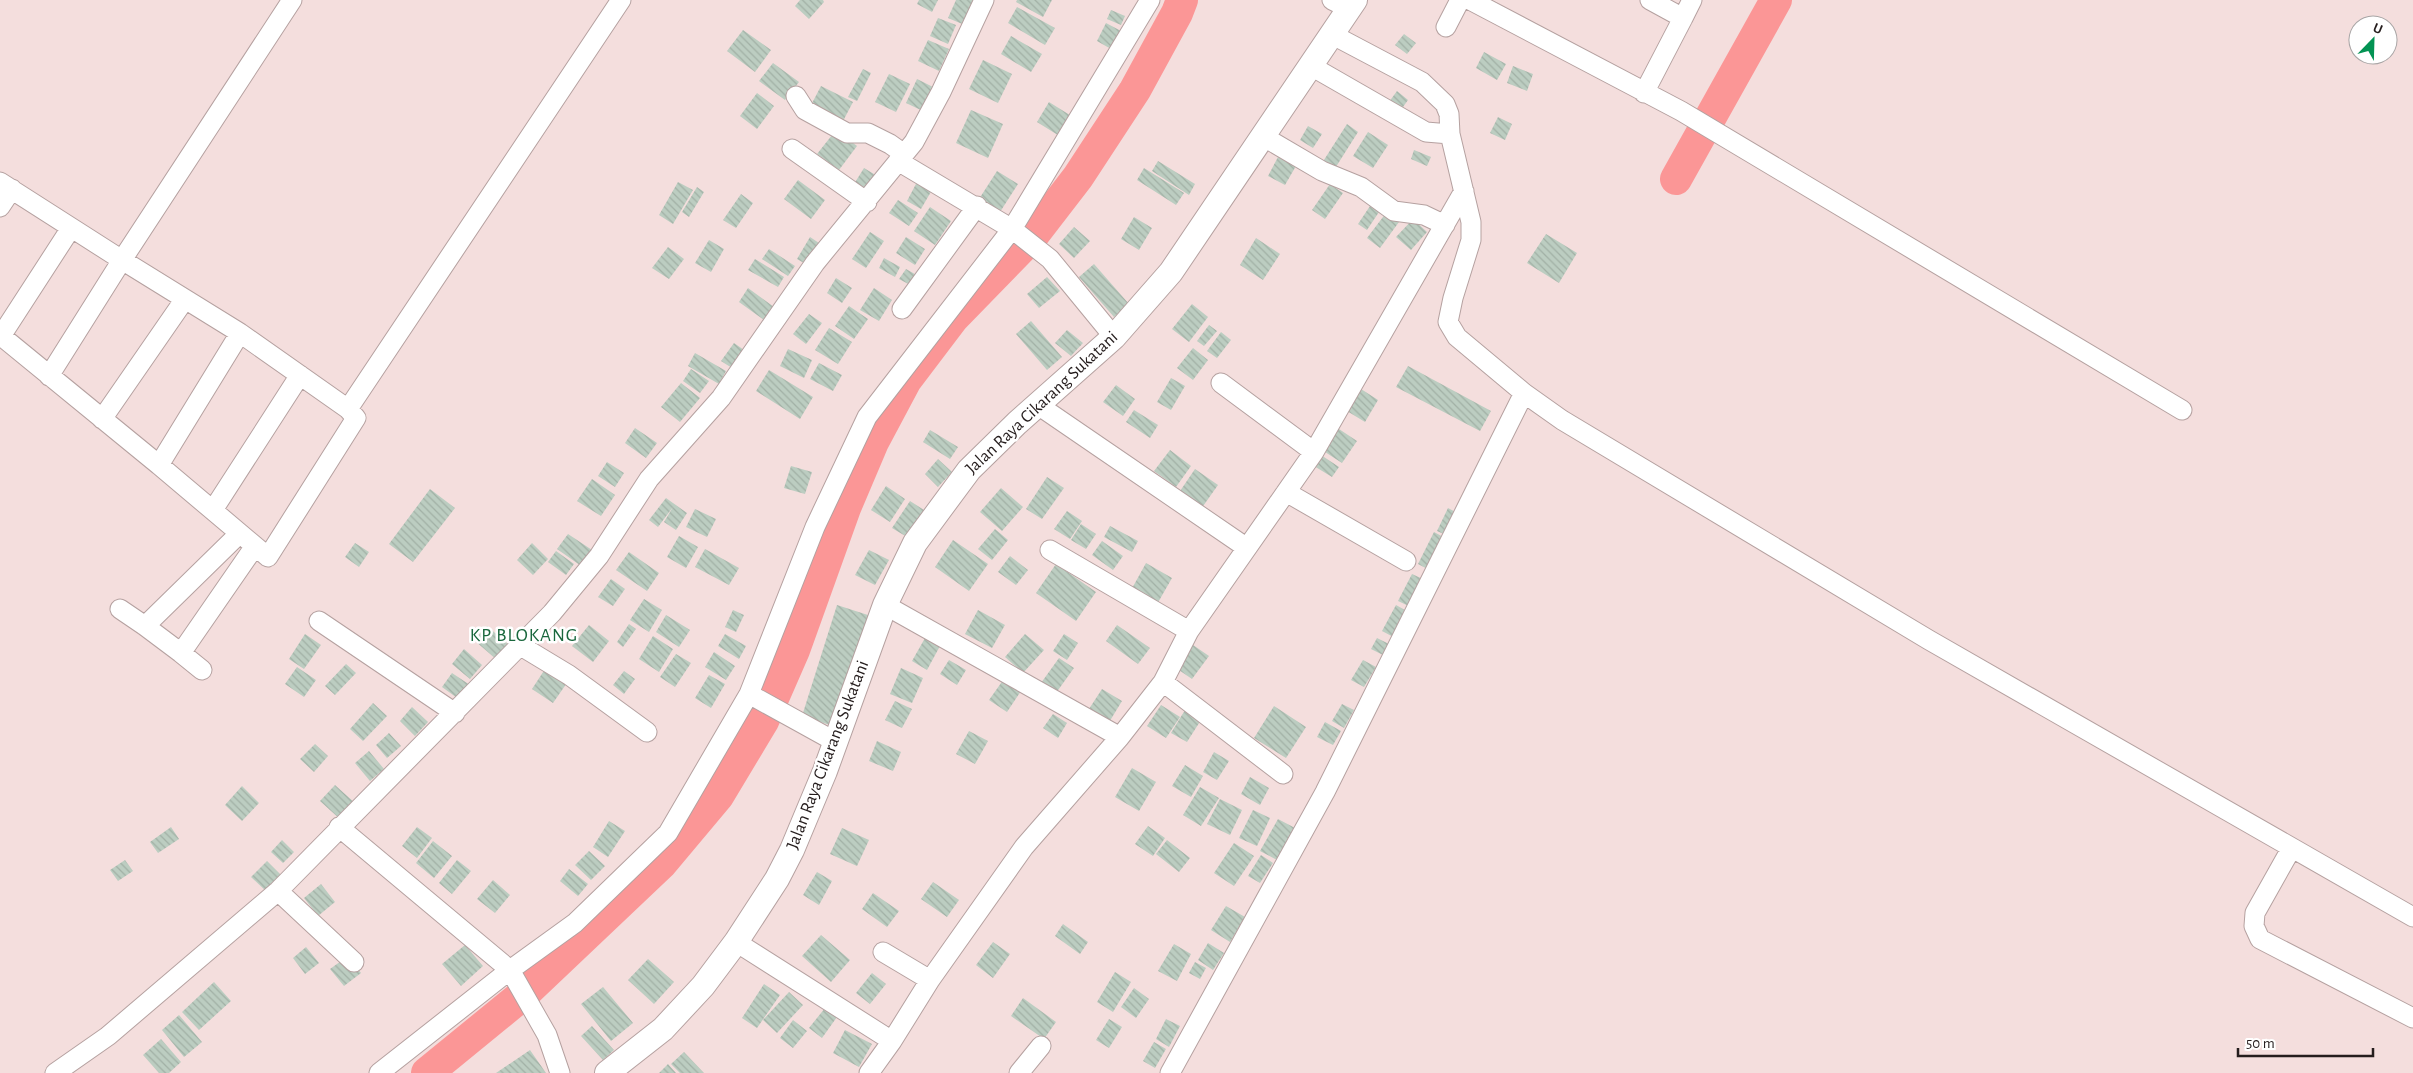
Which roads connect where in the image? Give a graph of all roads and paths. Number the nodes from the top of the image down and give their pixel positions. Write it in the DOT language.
graph roads {
  1 [pos="292,0"];
  2 [pos="621,0"];
  3 [pos="984,0"];
  4 [pos="1150,0"];
  5 [pos="1460,0"];
  6 [pos="1470,0"];
  7 [pos="1650,0"];
  8 [pos="1692,0"];
  9 [pos="1346,3"];
  10 [pos="1683,18"];
  11 [pos="1446,27"];
  12 [pos="1333,35"];
  13 [pos="1311,66"];
  14 [pos="1644,93"];
  15 [pos="796,96"];
  16 [pos="1450,134"];
  17 [pos="1264,137"];
  18 [pos="792,149"];
  19 [pos="901,158"];
  20 [pos="6,186"];
  21 [pos="1464,191"];
  22 [pos="867,202"];
  23 [pos="977,206"];
  24 [pos="0,207"];
  25 [pos="1445,225"];
  26 [pos="71,228"];
  27 [pos="1014,230"];
  28 [pos="122,260"];
  29 [pos="185,299"];
  30 [pos="902,309"];
  31 [pos="240,333"];
  32 [pos="1,335"];
  33 [pos="1114,337"];
  34 [pos="300,374"];
  35 [pos="49,376"];
  36 [pos="1221,383"];
  37 [pos="1528,395"];
  38 [pos="1038,405"];
  39 [pos="348,408"];
  40 [pos="2182,410"];
  41 [pos="102,419"];
  42 [pos="1314,452"];
  43 [pos="159,465"];
  44 [pos="1286,492"];
  45 [pos="213,510"];
  46 [pos="239,534"];
  47 [pos="255,546"];
  48 [pos="1247,548"];
  49 [pos="1050,550"];
  50 [pos="1406,561"];
  51 [pos="886,605"];
  52 [pos="120,609"];
  53 [pos="319,621"];
  54 [pos="145,626"];
  55 [pos="1189,630"];
  56 [pos="521,646"];
  57 [pos="181,653"];
  58 [pos="202,670"];
  59 [pos="1163,682"];
  60 [pos="754,697"];
  61 [pos="455,714"];
  62 [pos="647,732"];
  63 [pos="1120,737"];
  64 [pos="834,741"];
  65 [pos="1284,774"];
  66 [pos="340,827"];
  67 [pos="2291,849"];
  68 [pos="278,891"];
  69 [pos="2413,918"];
  70 [pos="736,942"];
  71 [pos="883,952"];
  72 [pos="354,962"];
  73 [pos="514,977"];
  74 [pos="930,980"];
  75 [pos="2413,1018"];
  76 [pos="892,1041"];
  77 [pos="1041,1046"];
  78 [pos="54,1073"];
  79 [pos="379,1073"];
  80 [pos="560,1073"];
  81 [pos="608,1073"];
  82 [pos="869,1073"];
  83 [pos="1019,1073"];
  84 [pos="1170,1073"];
  1 -- 28 [label="street"];
  2 -- 39 [label="street"];
  3 -- 19 [label="street"];
  4 -- 27 [label="street"];
  5 -- 11 [label="street"];
  6 -- 14 [label="street"];
  7 -- 10 [label="street"];
  8 -- 10 [label="street"];
  9 -- 12 [label="main road, Jalan Raya Cikarang Sukatani"];
  10 -- 14 [label="street"];
  12 -- 13 [label="main road, Jalan Raya Cikarang Sukatani"];
  12 -- 16 [label="street"];
  13 -- 16 [label="street"];
  13 -- 17 [label="main road, Jalan Raya Cikarang Sukatani"];
  14 -- 40 [label="street"];
  15 -- 19 [label="street"];
  16 -- 21 [label="street"];
  17 -- 25 [label="street"];
  17 -- 33 [label="main road, Jalan Raya Cikarang Sukatani"];
  18 -- 22 [label="street"];
  19 -- 22 [label="street"];
  19 -- 23 [label="street"];
  20 -- 24 [label="street"];
  20 -- 26 [label="street"];
  21 -- 25 [label="street"];
  21 -- 37 [label="street"];
  22 -- 56 [label="street"];
  23 -- 27 [label="street"];
  23 -- 30 [label="street"];
  25 -- 42 [label="street"];
  26 -- 28 [label="street"];
  26 -- 32 [label="street"];
  27 -- 33 [label="street"];
  27 -- 60 [label="street"];
  28 -- 29 [label="street"];
  28 -- 35 [label="street"];
  29 -- 31 [label="street"];
  29 -- 41 [label="street"];
  31 -- 34 [label="street"];
  31 -- 43 [label="street"];
  32 -- 35 [label="street"];
  33 -- 38 [label="main road, Jalan Raya Cikarang Sukatani"];
  34 -- 39 [label="street"];
  34 -- 45 [label="street"];
  35 -- 41 [label="street"];
  36 -- 42 [label="street"];
  37 -- 67 [label="street"];
  37 -- 84 [label="street"];
  38 -- 48 [label="street"];
  38 -- 51 [label="main road, Jalan Raya Cikarang Sukatani"];
  39 -- 47 [label="street"];
  41 -- 43 [label="street"];
  42 -- 44 [label="street"];
  43 -- 45 [label="street"];
  44 -- 48 [label="street"];
  44 -- 50 [label="street"];
  45 -- 46 [label="street"];
  46 -- 47 [label="street"];
  46 -- 54 [label="street"];
  47 -- 57 [label="street"];
  48 -- 55 [label="street"];
  49 -- 55 [label="street"];
  51 -- 63 [label="street"];
  51 -- 64 [label="main road, Jalan Raya Cikarang Sukatani"];
  52 -- 54 [label="street"];
  53 -- 61 [label="street"];
  54 -- 57 [label="street"];
  55 -- 59 [label="street"];
  56 -- 61 [label="street"];
  56 -- 62 [label="street"];
  57 -- 58 [label="street"];
  59 -- 63 [label="street"];
  59 -- 65 [label="street"];
  60 -- 64 [label="street"];
  60 -- 73 [label="street"];
  61 -- 66 [label="street"];
  63 -- 74 [label="street"];
  64 -- 70 [label="main road, Jalan Raya Cikarang Sukatani"];
  66 -- 68 [label="street"];
  66 -- 73 [label="street"];
  67 -- 69 [label="street"];
  67 -- 75 [label="street"];
  68 -- 72 [label="street"];
  68 -- 78 [label="street"];
  70 -- 76 [label="street"];
  70 -- 81 [label="main road, Jalan Raya Cikarang Sukatani"];
  71 -- 74 [label="street"];
  73 -- 79 [label="street"];
  73 -- 80 [label="street"];
  74 -- 76 [label="street"];
  76 -- 82 [label="street"];
  77 -- 83 [label="street"];
}
